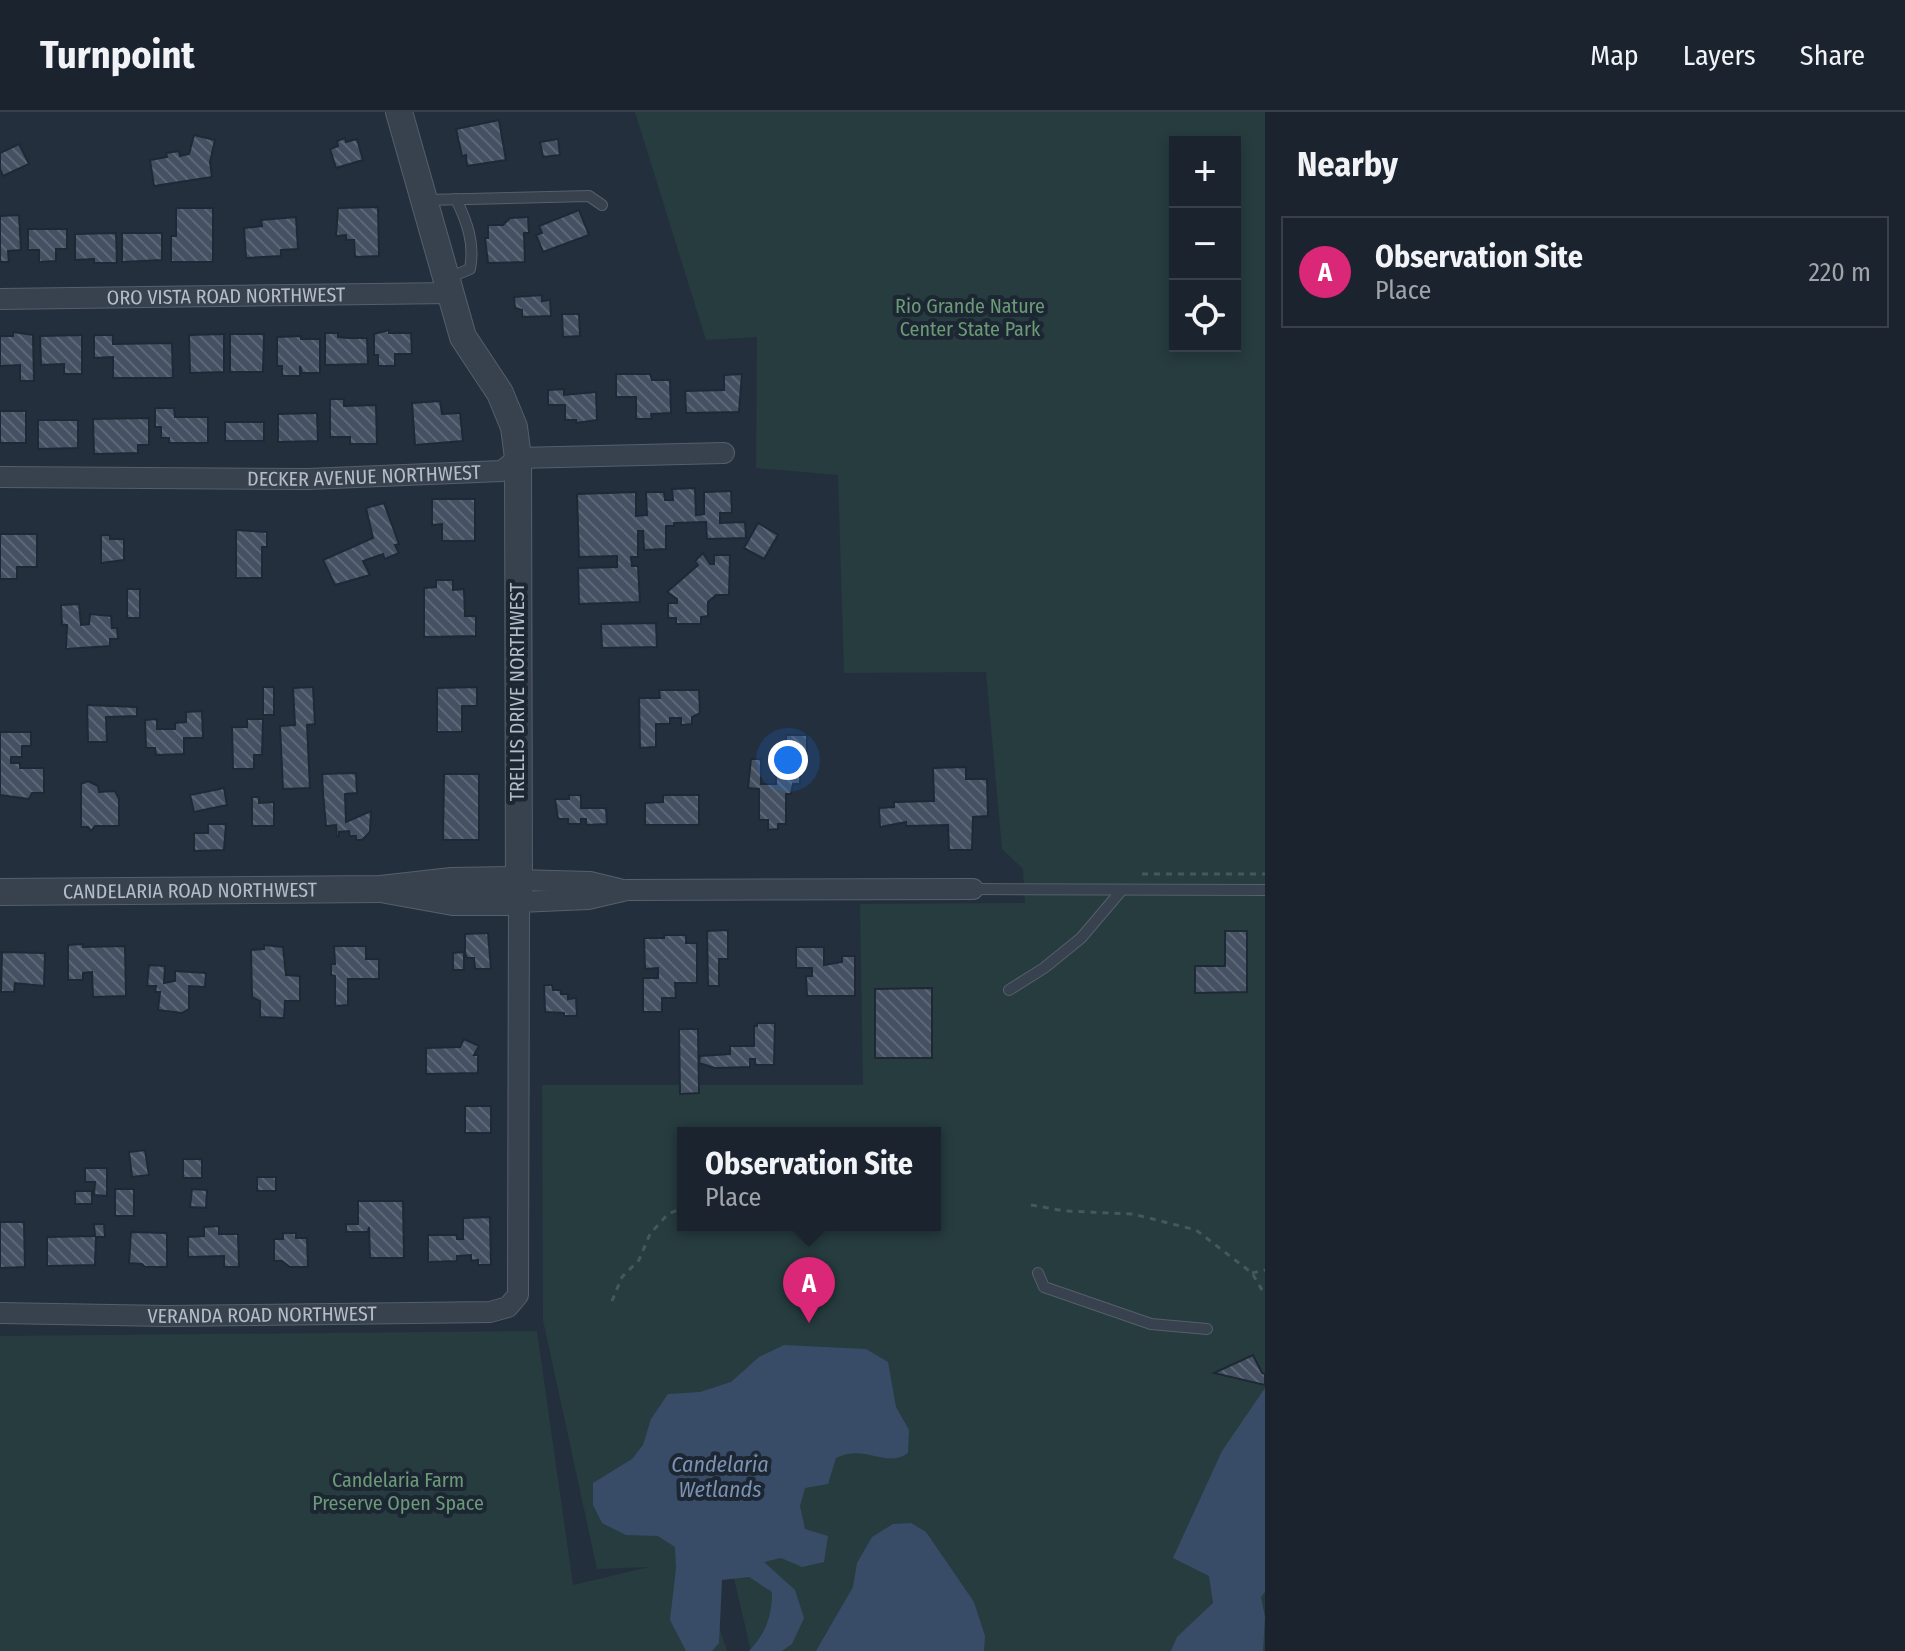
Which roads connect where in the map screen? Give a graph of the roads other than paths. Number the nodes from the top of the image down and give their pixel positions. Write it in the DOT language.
graph roads {
  1 [pos="399,112"];
  2 [pos="456,199"];
  3 [pos="424,200"];
  4 [pos="602,205"];
  5 [pos="449,286"];
  6 [pos="0,299"];
  7 [pos="724,453"];
  8 [pos="518,458"];
  9 [pos="0,477"];
  10 [pos="973,889"];
  11 [pos="1265,890"];
  12 [pos="518,891"];
  13 [pos="1121,891"];
  14 [pos="0,892"];
  15 [pos="1009,990"];
  16 [pos="1038,1273"];
  17 [pos="518,1295"];
  18 [pos="0,1313"];
  19 [pos="1207,1329"];
  1 -- 3 [label="street, TRELLIS DRIVE NORTHWEST"];
  2 -- 3 [label="lane"];
  2 -- 4 [label="lane"];
  2 -- 5 [label="lane"];
  3 -- 5 [label="street, TRELLIS DRIVE NORTHWEST"];
  5 -- 6 [label="street, ORO VISTA ROAD NORTHWEST"];
  5 -- 8 [label="street, TRELLIS DRIVE NORTHWEST"];
  7 -- 8 [label="street, DECKER AVENUE NORTHWEST"];
  8 -- 9 [label="street, DECKER AVENUE NORTHWEST"];
  8 -- 12 [label="street, TRELLIS DRIVE NORTHWEST"];
  10 -- 12 [label="street, CANDELARIA ROAD NORTHWEST"];
  10 -- 13 [label="lane"];
  11 -- 13 [label="lane"];
  12 -- 14 [label="street, CANDELARIA ROAD NORTHWEST"];
  12 -- 17 [label="street, TRELLIS DRIVE NORTHWEST"];
  13 -- 15 [label="lane"];
  16 -- 19 [label="lane"];
  17 -- 18 [label="street, VERANDA ROAD NORTHWEST"];
}
